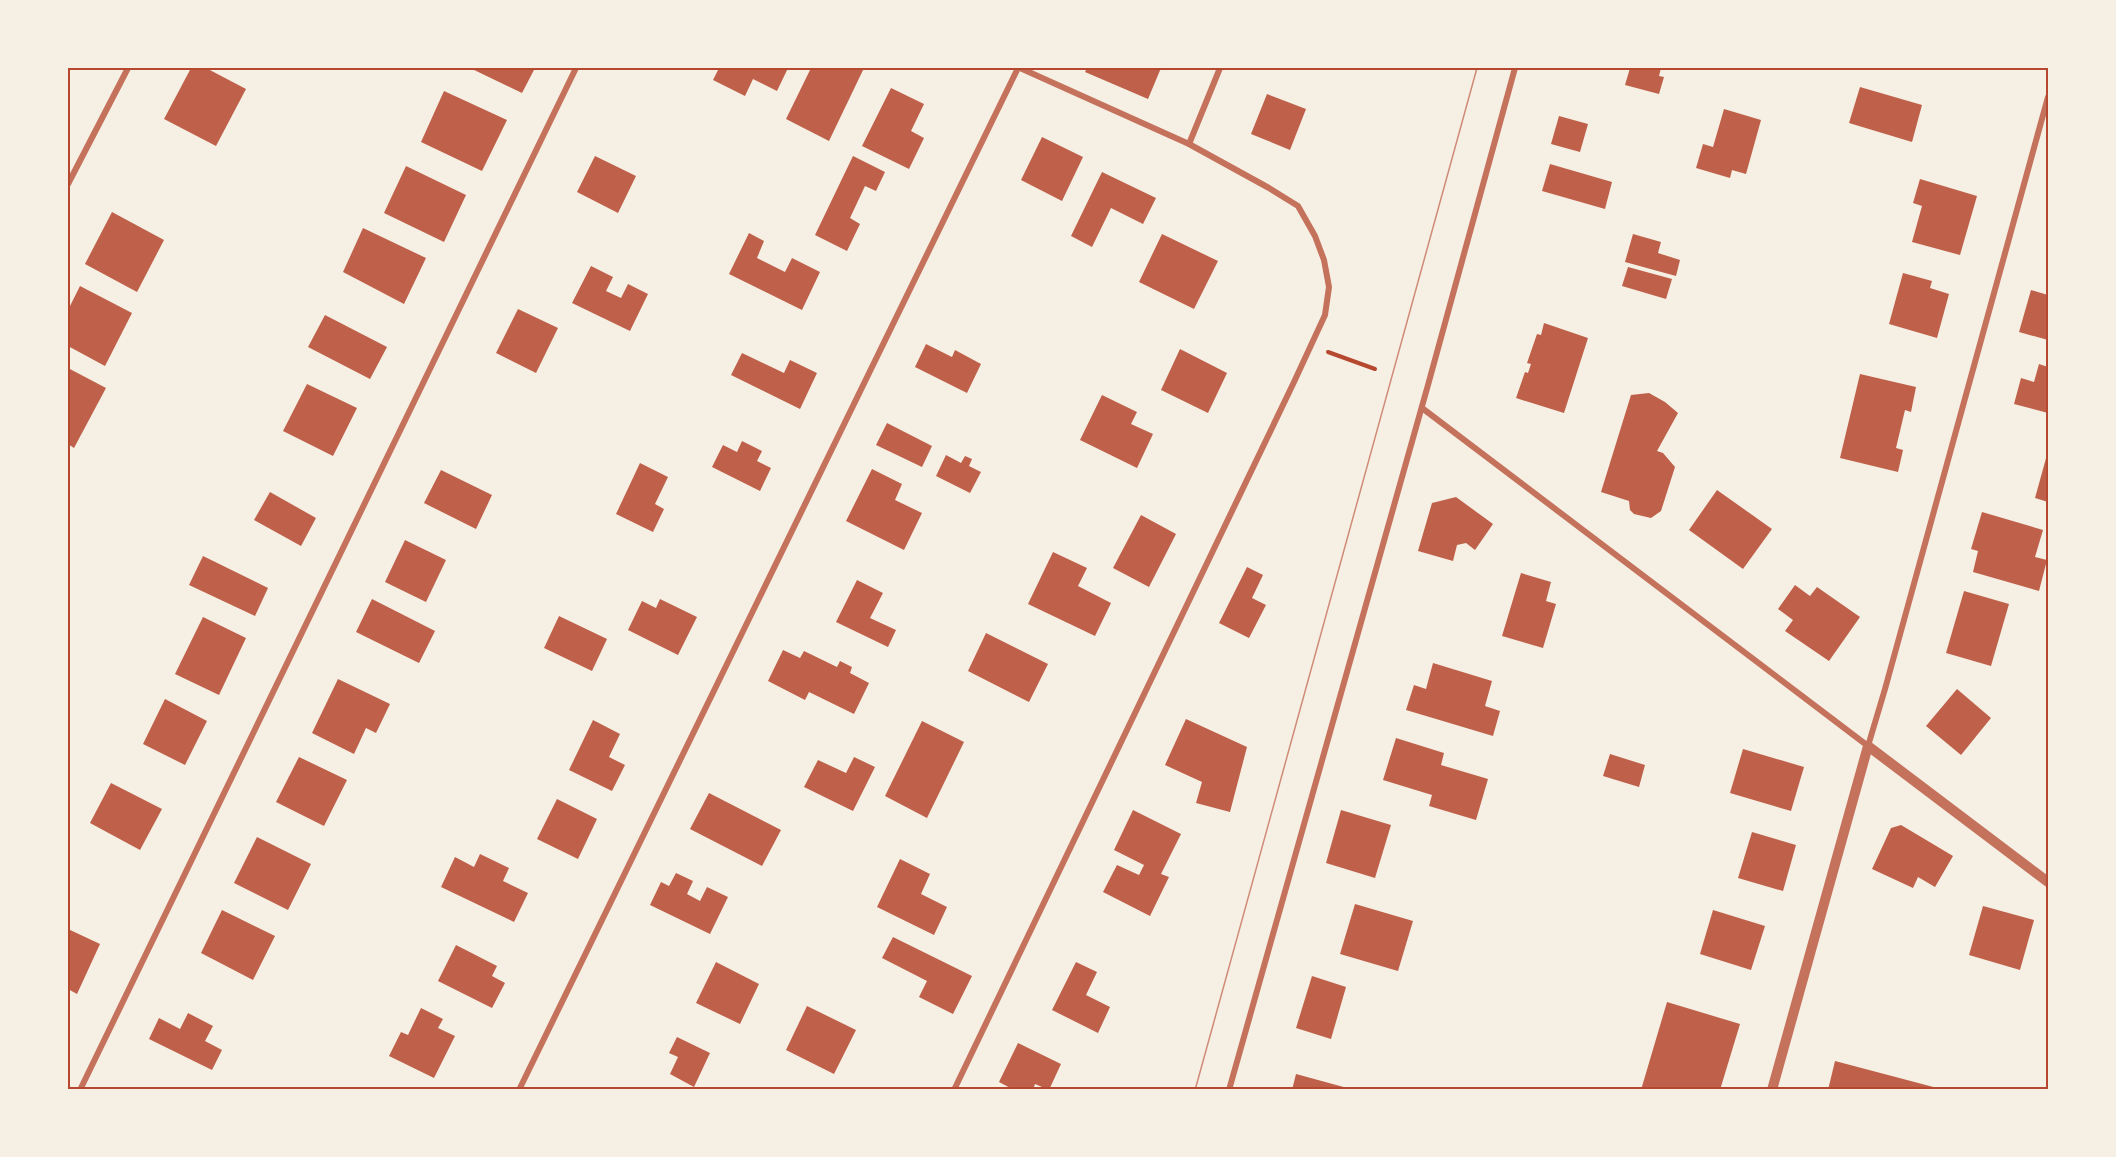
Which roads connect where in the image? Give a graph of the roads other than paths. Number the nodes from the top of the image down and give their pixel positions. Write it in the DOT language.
graph roads {
  1 [pos="128,68"];
  2 [pos="576,68"];
  3 [pos="1019,68"];
  4 [pos="1220,68"];
  5 [pos="1515,68"];
  6 [pos="2049,97"];
  7 [pos="1189,144"];
  8 [pos="68,184"];
  9 [pos="1422,408"];
  10 [pos="1868,747"];
  11 [pos="2049,882"];
  12 [pos="80,1089"];
  13 [pos="519,1089"];
  14 [pos="954,1089"];
  15 [pos="1229,1089"];
  16 [pos="1772,1089"];
  1 -- 8 [label="street"];
  2 -- 12 [label="street"];
  3 -- 7 [label="street"];
  3 -- 13 [label="street"];
  4 -- 7 [label="street"];
  5 -- 9 [label="street"];
  6 -- 10 [label="street"];
  7 -- 14 [label="street"];
  9 -- 10 [label="street"];
  9 -- 15 [label="street"];
  10 -- 11 [label="street"];
  10 -- 16 [label="street"];
}
